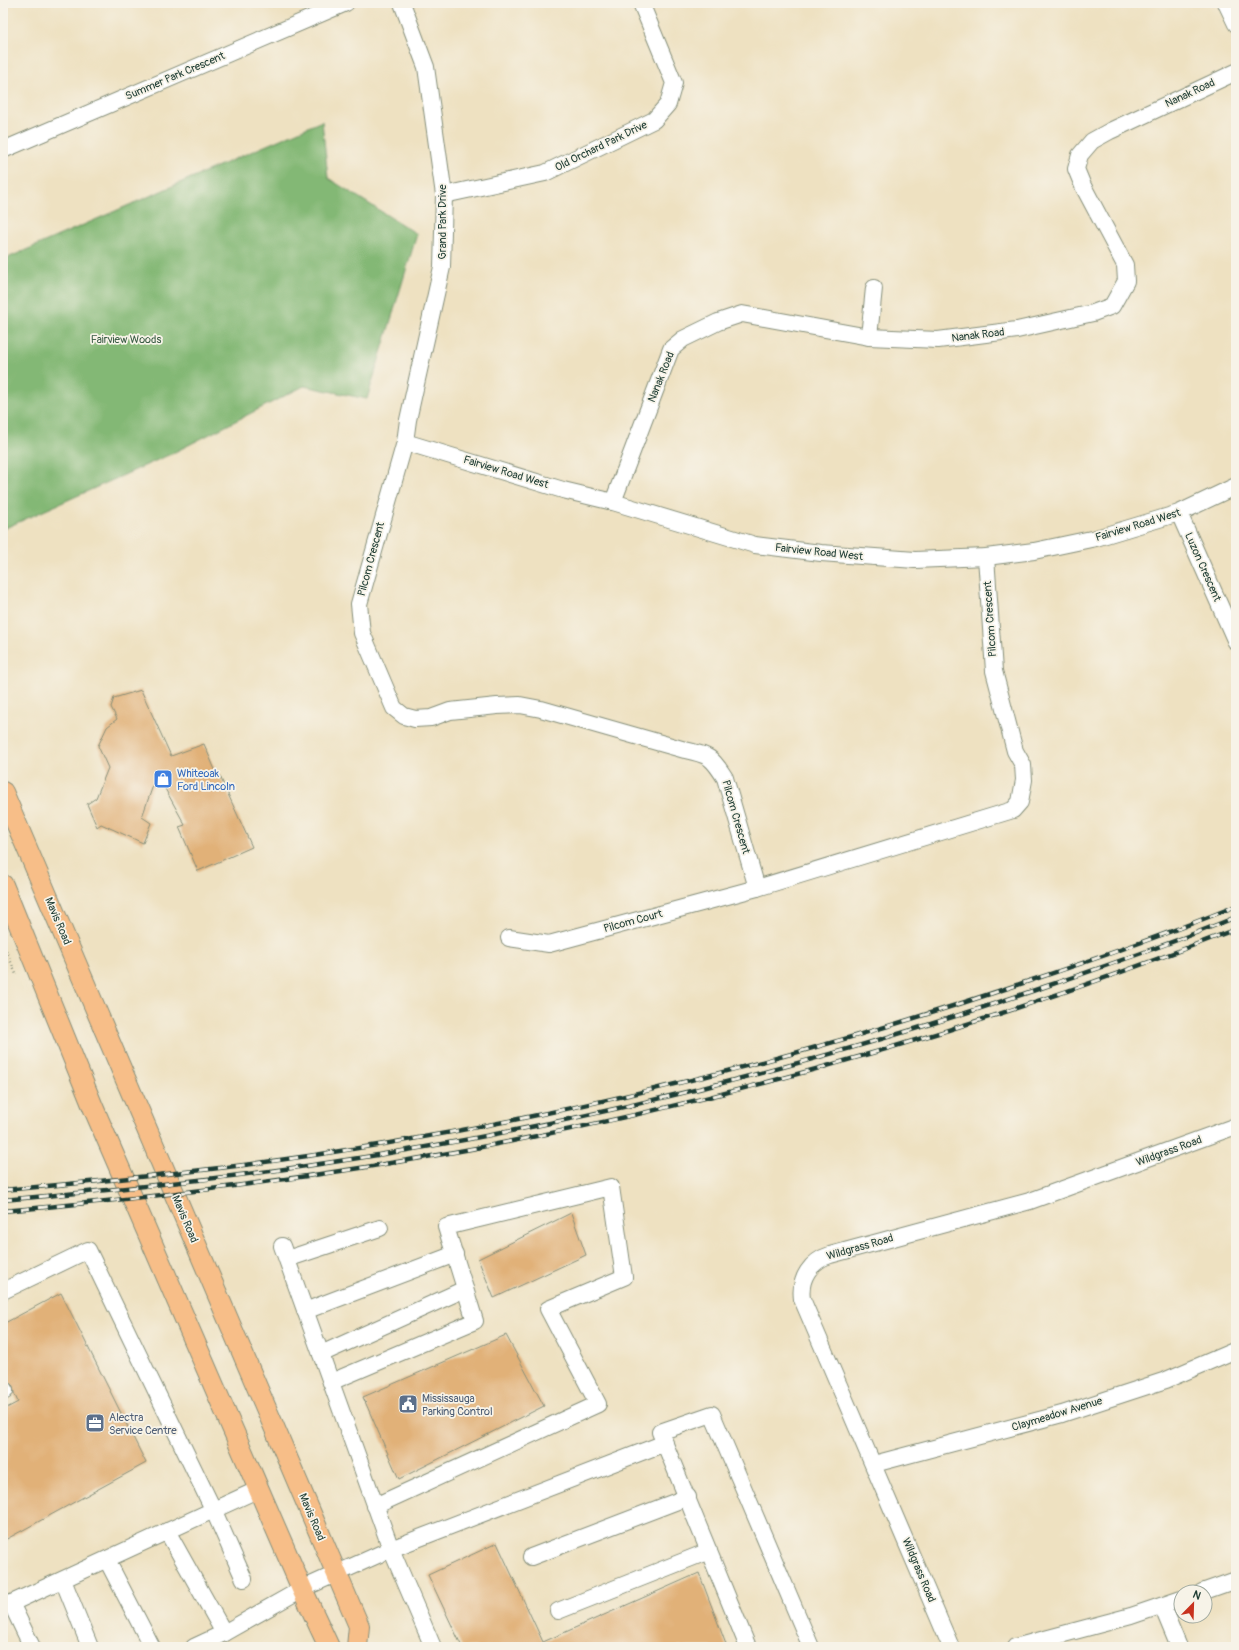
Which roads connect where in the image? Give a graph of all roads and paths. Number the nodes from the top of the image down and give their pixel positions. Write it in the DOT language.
graph roads {
  1 [pos="346,3"];
  2 [pos="402,3"];
  3 [pos="641,3"];
  4 [pos="1226,3"];
  5 [pos="1236,24"];
  6 [pos="1236,72"];
  7 [pos="3,150"];
  8 [pos="444,195"];
  9 [pos="874,288"];
  10 [pos="869,337"];
  11 [pos="405,442"];
  12 [pos="1236,486"];
  13 [pos="613,502"];
  14 [pos="1179,514"];
  15 [pos="986,557"];
  16 [pos="1236,642"];
  17 [pos="3,792"];
  18 [pos="3,885"];
  19 [pos="756,888"];
  20 [pos="510,938"];
  21 [pos="3,942"];
  22 [pos="16,974"];
  23 [pos="1236,1126"];
  24 [pos="380,1228"];
  25 [pos="455,1254"];
  26 [pos="465,1289"];
  27 [pos="3,1290"];
  28 [pos="305,1311"];
  29 [pos="1236,1350"];
  30 [pos="321,1354"];
  31 [pos="331,1382"];
  32 [pos="3,1388"];
  33 [pos="3,1392"];
  34 [pos="664,1443"];
  35 [pos="874,1464"];
  36 [pos="259,1489"];
  37 [pos="688,1497"];
  38 [pos="375,1506"];
  39 [pos="213,1509"];
  40 [pos="167,1531"];
  41 [pos="391,1549"];
  42 [pos="709,1551"];
  43 [pos="531,1558"];
  44 [pos="106,1560"];
  45 [pos="336,1573"];
  46 [pos="244,1579"];
  47 [pos="64,1580"];
  48 [pos="1236,1580"];
  49 [pos="1213,1588"];
  50 [pos="302,1589"];
  51 [pos="1173,1602"];
  52 [pos="7,1605"];
  53 [pos="1162,1606"];
  54 [pos="558,1611"];
  55 [pos="224,1633"];
  56 [pos="32,1647"];
  57 [pos="90,1647"];
  58 [pos="152,1647"];
  59 [pos="194,1647"];
  60 [pos="329,1647"];
  61 [pos="357,1647"];
  62 [pos="432,1647"];
  63 [pos="748,1647"];
  64 [pos="810,1647"];
  65 [pos="951,1647"];
  66 [pos="1015,1647"];
  67 [pos="1178,1647"];
  1 -- 7 [label="street, Summer Park Crescent"];
  2 -- 8 [label="street, Grand Park Drive"];
  3 -- 8 [label="street, Old Orchard Park Drive"];
  4 -- 5 [label="street"];
  6 -- 10 [label="street, Nanak Road"];
  8 -- 11 [label="street, Grand Park Drive"];
  9 -- 10 [label="street"];
  10 -- 13 [label="street, Nanak Road"];
  11 -- 13 [label="street, Fairview Road West"];
  11 -- 19 [label="street, Pilcom Crescent"];
  12 -- 14 [label="street, Fairview Road West"];
  13 -- 15 [label="street, Fairview Road West"];
  14 -- 15 [label="street, Fairview Road West"];
  14 -- 16 [label="street, Luzon Crescent"];
  15 -- 19 [label="street, Pilcom Crescent"];
  17 -- 45 [label="main road, Mavis Road"];
  18 -- 36 [label="main road"];
  19 -- 20 [label="street, Pilcom Court"];
  21 -- 22 [label="path"];
  23 -- 35 [label="street, Wildgrass Road"];
  24 -- 28 [label="street"];
  25 -- 26 [label="street"];
  25 -- 28 [label="street"];
  25 -- 38 [label="street"];
  26 -- 30 [label="street"];
  26 -- 31 [label="street"];
  27 -- 39 [label="street"];
  28 -- 30 [label="street"];
  29 -- 35 [label="street, Claymeadow Avenue"];
  30 -- 31 [label="street"];
  31 -- 38 [label="street"];
  32 -- 33 [label="street"];
  34 -- 37 [label="street"];
  34 -- 41 [label="street"];
  34 -- 64 [label="street"];
  35 -- 65 [label="street, Wildgrass Road"];
  36 -- 39 [label="street"];
  36 -- 50 [label="main road"];
  37 -- 42 [label="street"];
  37 -- 43 [label="street"];
  38 -- 41 [label="street"];
  39 -- 40 [label="street"];
  39 -- 46 [label="street"];
  40 -- 44 [label="street"];
  40 -- 55 [label="street"];
  41 -- 45 [label="street"];
  41 -- 62 [label="street"];
  42 -- 54 [label="street"];
  42 -- 63 [label="street"];
  44 -- 47 [label="street"];
  44 -- 58 [label="street"];
  45 -- 50 [label="street"];
  45 -- 61 [label="main road, Mavis Road"];
  47 -- 52 [label="street"];
  47 -- 57 [label="street"];
  48 -- 49 [label="street"];
  50 -- 55 [label="street"];
  50 -- 60 [label="main road"];
  51 -- 53 [label="street"];
  52 -- 56 [label="street"];
  53 -- 66 [label="street"];
  53 -- 67 [label="street"];
  55 -- 59 [label="street"];
}
